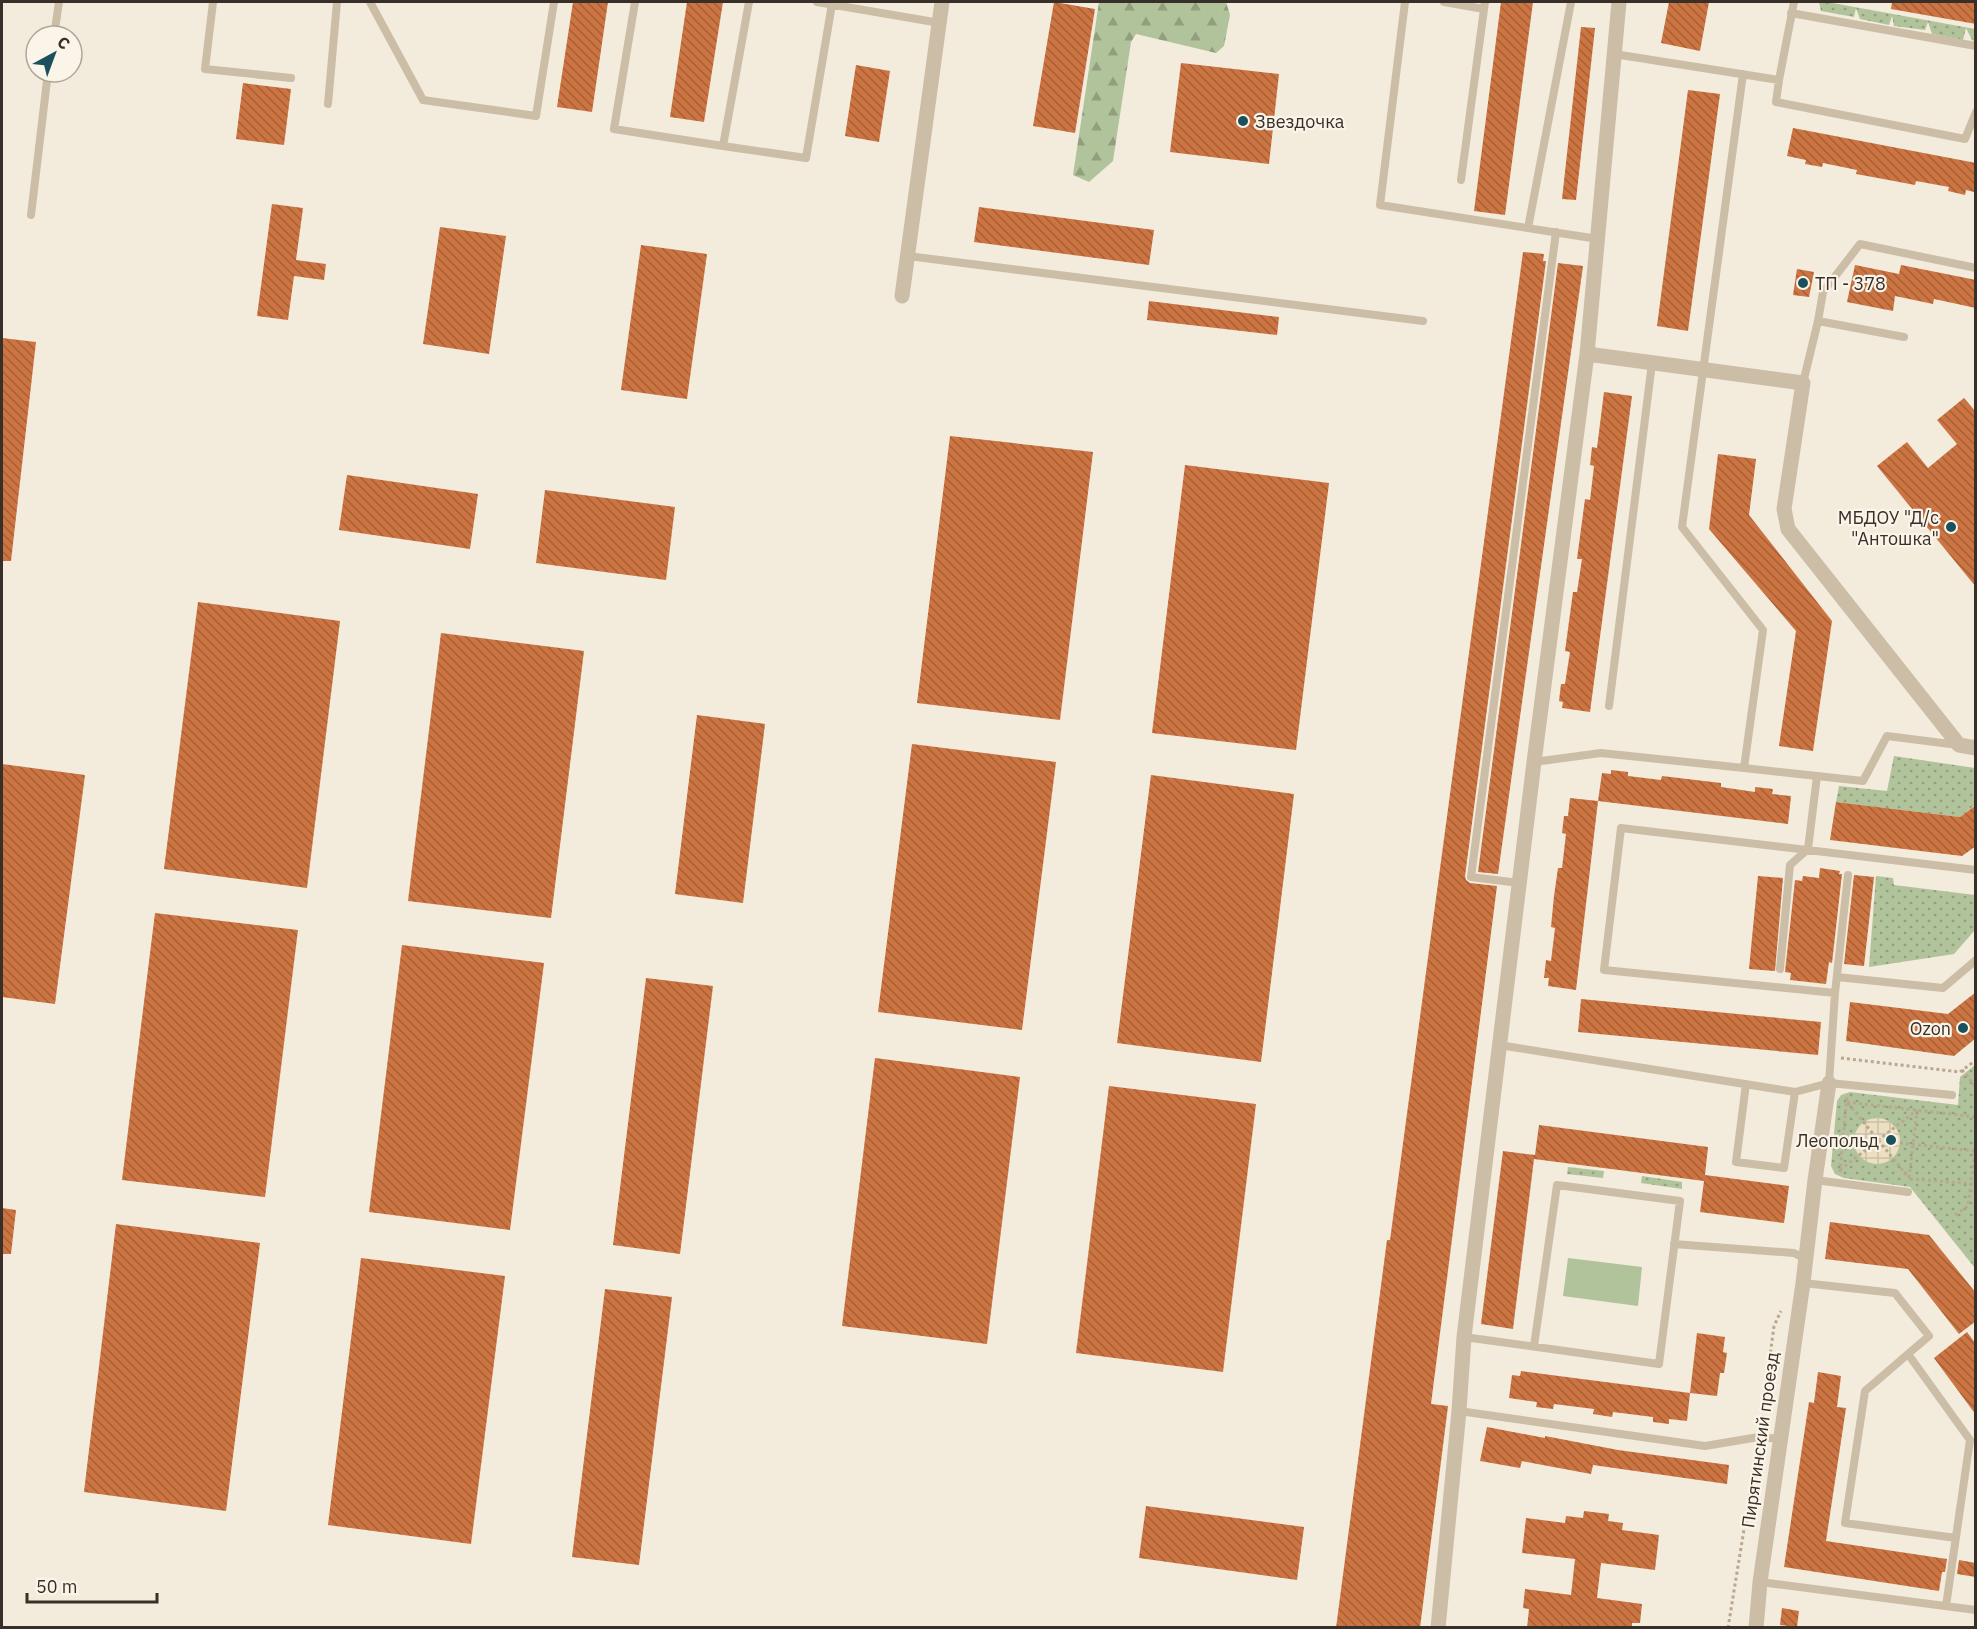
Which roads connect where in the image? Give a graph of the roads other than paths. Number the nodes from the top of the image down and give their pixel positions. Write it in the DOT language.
graph roads {
  1 [pos="59,2"];
  2 [pos="213,2"];
  3 [pos="337,2"];
  4 [pos="370,2"];
  5 [pos="554,2"];
  6 [pos="635,2"];
  7 [pos="749,2"];
  8 [pos="817,2"];
  9 [pos="942,2"];
  10 [pos="1405,2"];
  11 [pos="1444,2"];
  12 [pos="1571,2"];
  13 [pos="1619,2"];
  14 [pos="1794,2"];
  15 [pos="832,4"];
  16 [pos="1485,5"];
  17 [pos="1791,13"];
  18 [pos="940,23"];
  19 [pos="56,24"];
  20 [pos="1976,46"];
  21 [pos="1614,54"];
  22 [pos="1743,74"];
  23 [pos="291,78"];
  24 [pos="1779,80"];
  25 [pos="47,84"];
  26 [pos="328,104"];
  27 [pos="1976,112"];
  28 [pos="723,146"];
  29 [pos="1461,180"];
  30 [pos="31,215"];
  31 [pos="1528,228"];
  32 [pos="1556,232"];
  33 [pos="1598,239"];
  34 [pos="908,256"];
  35 [pos="1976,268"];
  36 [pos="902,296"];
  37 [pos="1423,321"];
  38 [pos="1818,321"];
  39 [pos="1904,337"];
  40 [pos="1587,354"];
  41 [pos="1653,363"];
  42 [pos="1702,369"];
  43 [pos="1803,383"];
  44 [pos="1609,706"];
  45 [pos="1959,745"];
  46 [pos="1976,748"];
  47 [pos="1534,762"];
  48 [pos="1744,768"];
  49 [pos="1817,776"];
  50 [pos="1808,849"];
  51 [pos="1976,870"];
  52 [pos="1848,874"];
  53 [pos="1519,883"];
  54 [pos="1976,960"];
  55 [pos="1780,969"];
  56 [pos="1837,977"];
  57 [pos="1835,993"];
  58 [pos="1498,1045"];
  59 [pos="1829,1083"];
  60 [pos="1746,1084"];
  61 [pos="1795,1092"];
  62 [pos="1952,1095"];
  63 [pos="1815,1180"];
  64 [pos="1908,1192"];
  65 [pos="1674,1244"];
  66 [pos="1806,1259"];
  67 [pos="1803,1283"];
  68 [pos="1464,1337"];
  69 [pos="1534,1346"];
  70 [pos="1908,1354"];
  71 [pos="1459,1412"];
  72 [pos="1780,1439"];
  73 [pos="1956,1538"];
  74 [pos="1760,1582"];
  75 [pos="1946,1606"];
  76 [pos="1976,1610"];
  77 [pos="1438,1628"];
  78 [pos="1756,1628"];
  1 -- 19 [label="lane"];
  2 -- 23 [label="lane"];
  3 -- 26 [label="lane"];
  4 -- 5 [label="lane"];
  6 -- 28 [label="lane"];
  7 -- 28 [label="lane"];
  8 -- 15 [label="lane"];
  9 -- 18 [label="street"];
  10 -- 31 [label="lane"];
  11 -- 16 [label="lane"];
  12 -- 31 [label="lane"];
  13 -- 21 [label="street"];
  14 -- 17 [label="lane"];
  15 -- 18 [label="lane"];
  15 -- 28 [label="lane"];
  16 -- 29 [label="lane"];
  17 -- 20 [label="lane"];
  17 -- 24 [label="lane"];
  18 -- 34 [label="street"];
  21 -- 22 [label="lane"];
  21 -- 33 [label="street"];
  22 -- 24 [label="lane"];
  22 -- 42 [label="lane"];
  24 -- 27 [label="lane"];
  25 -- 30 [label="lane"];
  31 -- 32 [label="lane"];
  32 -- 33 [label="lane"];
  32 -- 53 [label="lane"];
  33 -- 40 [label="street"];
  34 -- 36 [label="street"];
  34 -- 37 [label="lane"];
  35 -- 38 [label="lane"];
  38 -- 39 [label="lane"];
  38 -- 43 [label="lane"];
  40 -- 41 [label="street"];
  40 -- 47 [label="street"];
  41 -- 42 [label="street"];
  41 -- 44 [label="lane"];
  42 -- 43 [label="street"];
  42 -- 48 [label="lane"];
  43 -- 45 [label="street"];
  45 -- 46 [label="street"];
  45 -- 49 [label="lane"];
  47 -- 48 [label="lane"];
  47 -- 53 [label="street"];
  48 -- 49 [label="lane"];
  49 -- 50 [label="lane"];
  50 -- 51 [label="lane"];
  50 -- 55 [label="lane"];
  50 -- 57 [label="lane"];
  52 -- 56 [label="lane"];
  53 -- 58 [label="street"];
  54 -- 56 [label="lane"];
  56 -- 57 [label="lane"];
  57 -- 59 [label="lane"];
  58 -- 60 [label="lane"];
  58 -- 68 [label="street"];
  59 -- 61 [label="lane"];
  59 -- 62 [label="lane"];
  59 -- 63 [label="street, Пирятинский проезд"];
  60 -- 61 [label="lane"];
  60 -- 61 [label="lane"];
  63 -- 64 [label="lane"];
  63 -- 66 [label="street, Пирятинский проезд"];
  65 -- 66 [label="lane"];
  65 -- 69 [label="lane"];
  65 -- 69 [label="lane"];
  66 -- 67 [label="street, Пирятинский проезд"];
  67 -- 70 [label="lane"];
  67 -- 72 [label="street, Пирятинский проезд"];
  68 -- 69 [label="lane"];
  68 -- 71 [label="street"];
  70 -- 73 [label="lane"];
  70 -- 73 [label="lane"];
  71 -- 72 [label="lane"];
  71 -- 77 [label="street"];
  72 -- 74 [label="street, Пирятинский проезд"];
  73 -- 75 [label="lane"];
  74 -- 75 [label="lane"];
  74 -- 78 [label="street, Пирятинский проезд"];
  75 -- 76 [label="lane"];
}
